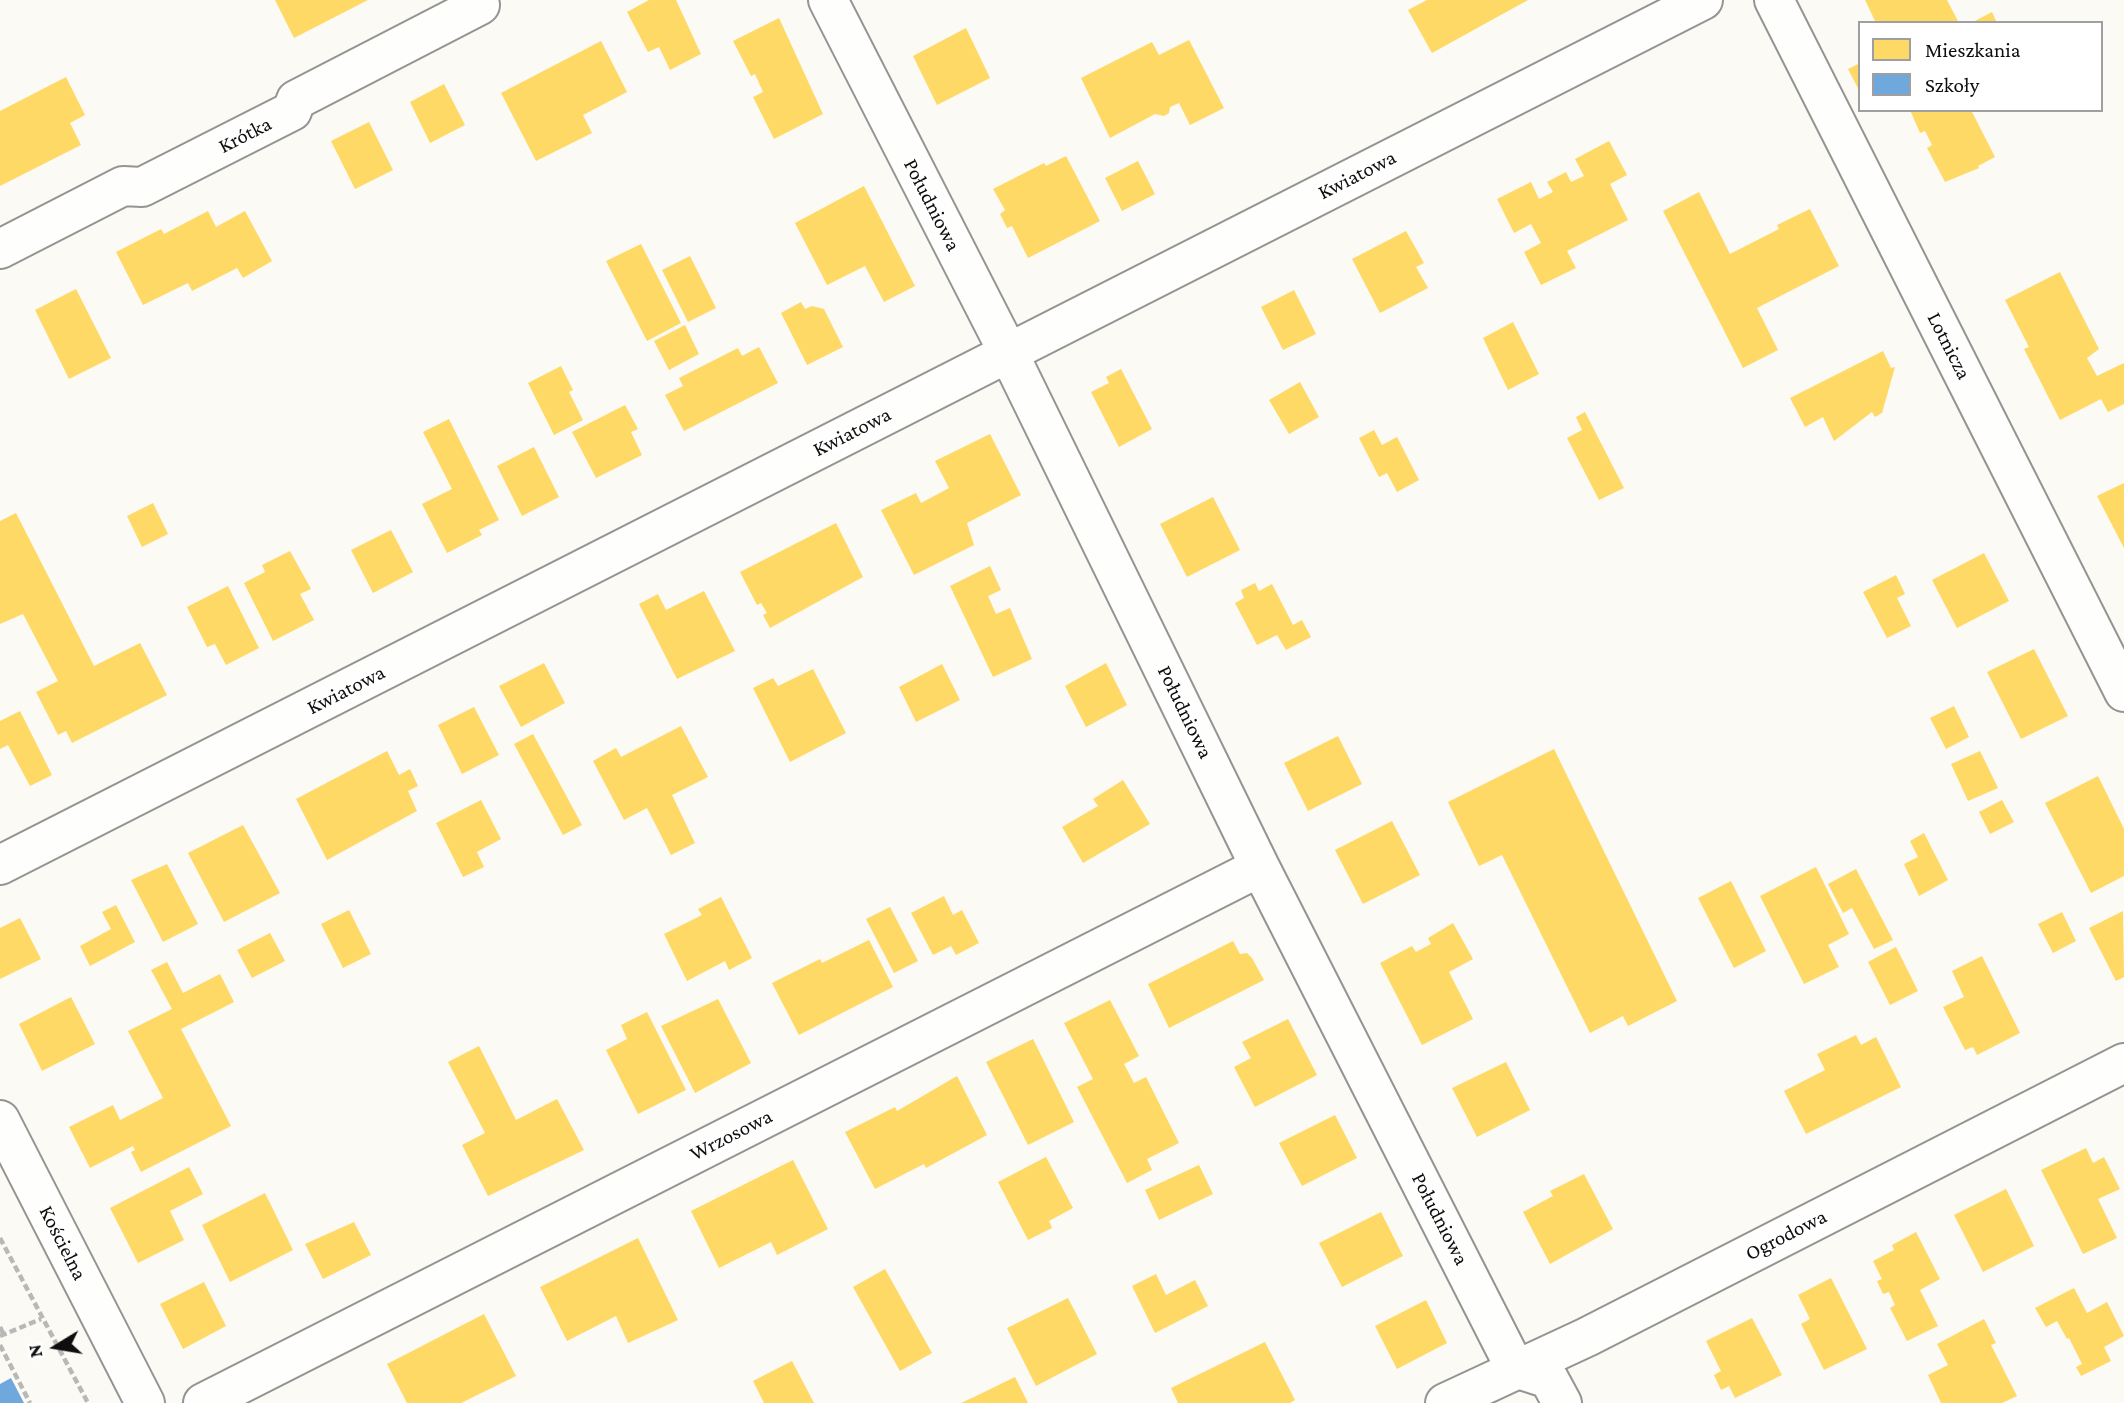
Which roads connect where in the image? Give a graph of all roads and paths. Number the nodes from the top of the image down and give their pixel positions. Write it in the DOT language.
graph roads {
  1 [pos="828,0"];
  2 [pos="1703,0"];
  3 [pos="1774,0"];
  4 [pos="480,5"];
  5 [pos="0,249"];
  6 [pos="1008,352"];
  7 [pos="2124,692"];
  8 [pos="0,865"];
  9 [pos="1260,867"];
  10 [pos="2124,1063"];
  11 [pos="0,1120"];
  12 [pos="0,1238"];
  13 [pos="41,1319"];
  14 [pos="0,1326"];
  15 [pos="2,1335"];
  16 [pos="0,1345"];
  17 [pos="1515,1368"];
  18 [pos="30,1403"];
  19 [pos="88,1403"];
  20 [pos="145,1403"];
  21 [pos="203,1403"];
  22 [pos="1445,1403"];
  23 [pos="1562,1403"];
  1 -- 6 [label="street, Południowa"];
  2 -- 6 [label="street, Kwiatowa"];
  3 -- 7 [label="street, Lotnicza"];
  4 -- 5 [label="street, Krótka"];
  6 -- 8 [label="street, Kwiatowa"];
  6 -- 9 [label="street, Południowa"];
  9 -- 17 [label="street, Południowa"];
  9 -- 21 [label="street, Wrzosowa"];
  10 -- 17 [label="street, Ogrodowa"];
  11 -- 20 [label="street, Kościelna"];
  12 -- 13 [label="path"];
  13 -- 15 [label="path"];
  13 -- 19 [label="path"];
  14 -- 15 [label="path"];
  16 -- 18 [label="path"];
  17 -- 22 [label="street, Ogrodowa"];
  17 -- 23 [label="street"];
}
